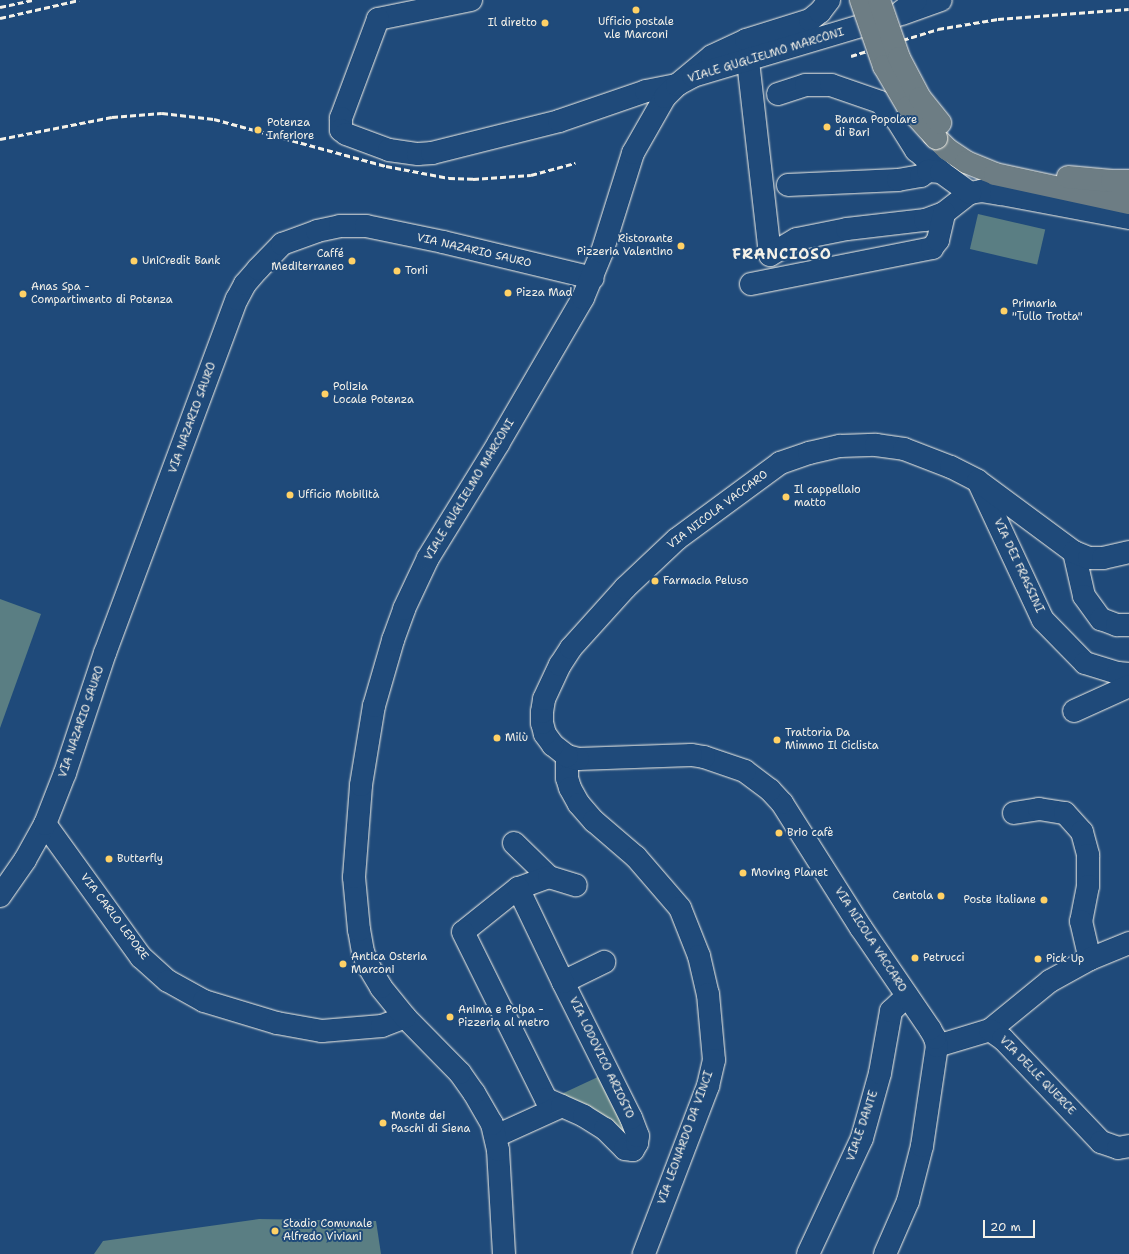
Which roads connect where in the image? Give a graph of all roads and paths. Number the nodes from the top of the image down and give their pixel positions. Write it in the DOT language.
graph roads {
  1 [pos="471,0"];
  2 [pos="829,0"];
  3 [pos="861,0"];
  4 [pos="879,0"];
  5 [pos="930,1"];
  6 [pos="748,61"];
  7 [pos="677,85"];
  8 [pos="778,94"];
  9 [pos="940,133"];
  10 [pos="941,172"];
  11 [pos="1129,181"];
  12 [pos="788,185"];
  13 [pos="970,193"];
  14 [pos="944,213"];
  15 [pos="1128,214"];
  16 [pos="592,278"];
  17 [pos="751,284"];
  18 [pos="978,481"];
  19 [pos="1074,552"];
  20 [pos="1129,552"];
  21 [pos="1129,625"];
  22 [pos="1129,674"];
  23 [pos="1129,686"];
  24 [pos="1074,712"];
  25 [pos="567,756"];
  26 [pos="1014,813"];
  27 [pos="45,824"];
  28 [pos="514,843"];
  29 [pos="549,877"];
  30 [pos="576,886"];
  31 [pos="518,888"];
  32 [pos="0,896"];
  33 [pos="1129,943"];
  34 [pos="1090,958"];
  35 [pos="604,962"];
  36 [pos="563,982"];
  37 [pos="907,996"];
  38 [pos="405,1017"];
  39 [pos="990,1030"];
  40 [pos="937,1046"];
  41 [pos="562,1106"];
  42 [pos="496,1136"];
  43 [pos="1129,1146"];
  44 [pos="504,1254"];
  45 [pos="644,1254"];
  46 [pos="808,1254"];
  47 [pos="885,1254"];
  1 -- 7 [label="street"];
  2 -- 7 [label="street"];
  3 -- 9 [label="main road, bridge"];
  4 -- 9 [label="main road, bridge"];
  5 -- 6 [label="street, VIALE GUGLIELMO MARCONI"];
  6 -- 7 [label="street, VIALE GUGLIELMO MARCONI"];
  6 -- 14 [label="street"];
  7 -- 16 [label="street, VIALE GUGLIELMO MARCONI"];
  8 -- 10 [label="street"];
  9 -- 11 [label="main road"];
  9 -- 15 [label="main road"];
  10 -- 12 [label="street"];
  10 -- 13 [label="street"];
  13 -- 14 [label="street"];
  13 -- 15 [label="street"];
  14 -- 17 [label="street"];
  16 -- 27 [label="street, VIA NAZARIO SAURO"];
  16 -- 38 [label="street, VIALE GUGLIELMO MARCONI"];
  18 -- 19 [label="street, VIA NICOLA VACCARO"];
  18 -- 22 [label="street, VIA DEI FRASSINI"];
  18 -- 25 [label="street, VIA NICOLA VACCARO"];
  19 -- 20 [label="street, VIA NICOLA VACCARO"];
  19 -- 21 [label="street"];
  23 -- 24 [label="street"];
  25 -- 37 [label="street, VIA NICOLA VACCARO"];
  25 -- 45 [label="street, VIA LEONARDO DA VINCI"];
  26 -- 34 [label="street"];
  27 -- 32 [label="street, VIA NAZARIO SAURO"];
  27 -- 38 [label="street, VIA CARLO LEPORE"];
  28 -- 29 [label="street"];
  29 -- 30 [label="street"];
  29 -- 31 [label="street"];
  31 -- 36 [label="street, VIA LODOVICO ARIOSTO"];
  31 -- 41 [label="street"];
  33 -- 34 [label="street"];
  34 -- 39 [label="street"];
  35 -- 36 [label="street"];
  36 -- 41 [label="street, VIA LODOVICO ARIOSTO"];
  37 -- 40 [label="street, VIA NICOLA VACCARO"];
  37 -- 46 [label="street, VIALE DANTE"];
  38 -- 42 [label="street, VIALE GUGLIELMO MARCONI"];
  39 -- 40 [label="street, VIA DELLE QUERCE"];
  39 -- 43 [label="street, VIA DELLE QUERCE"];
  40 -- 47 [label="street"];
  41 -- 42 [label="street"];
  42 -- 44 [label="street, VIALE GUGLIELMO MARCONI"];
}
